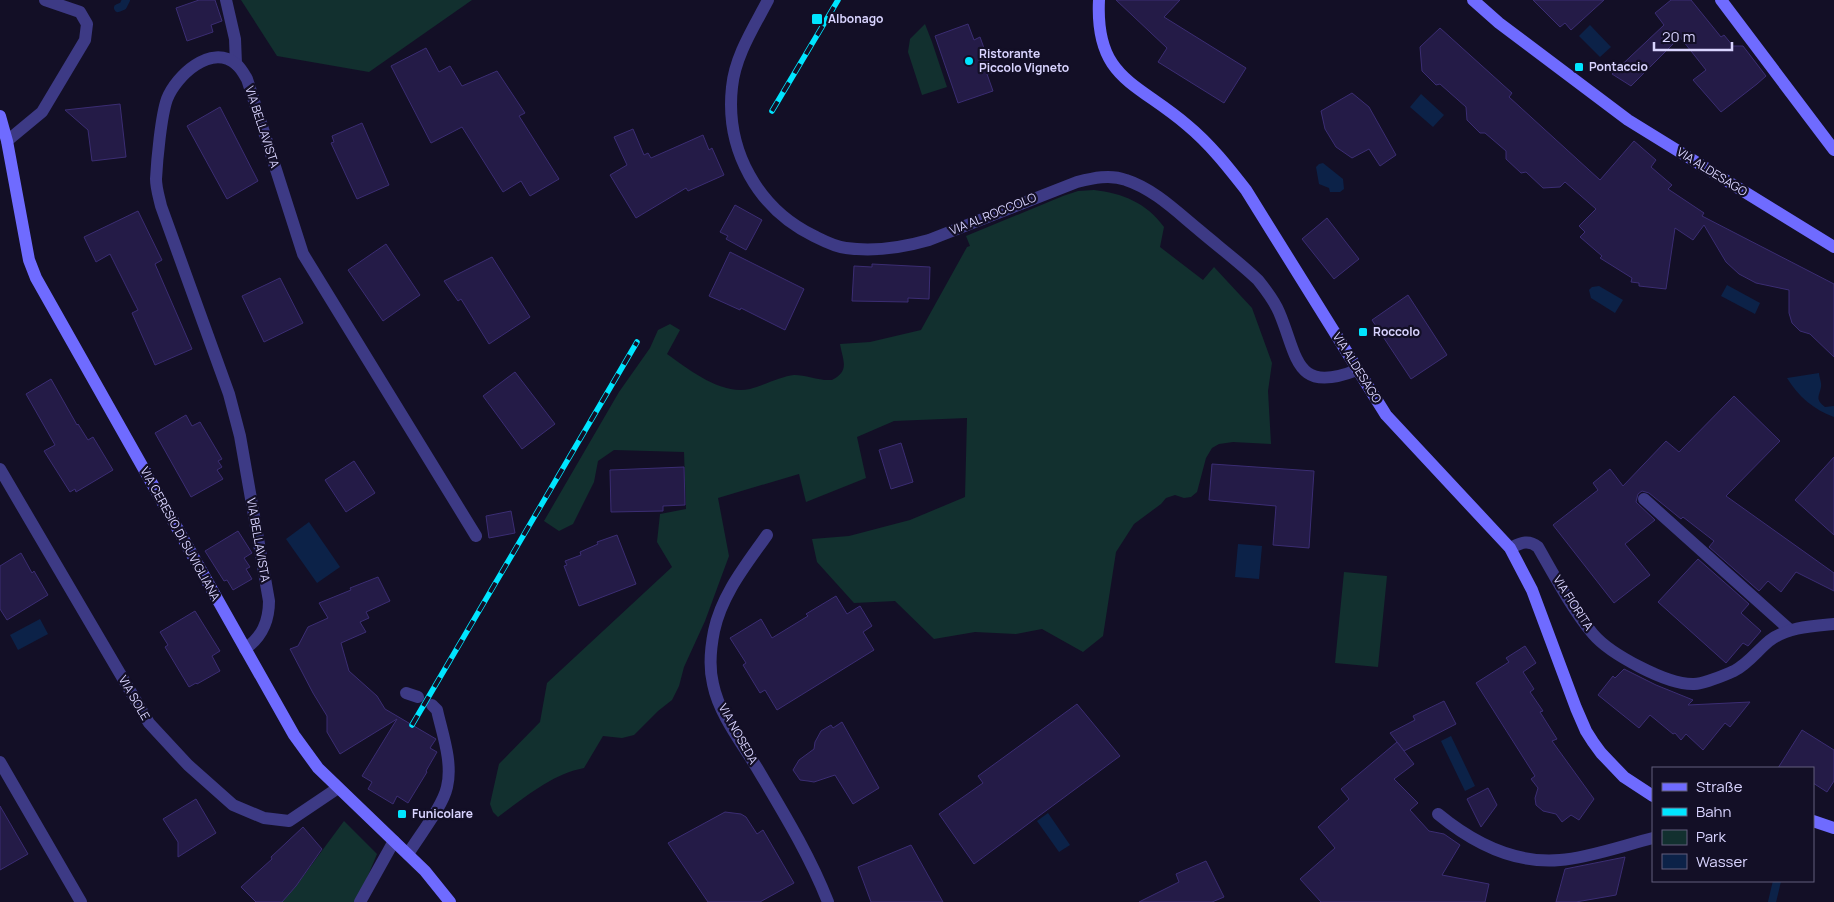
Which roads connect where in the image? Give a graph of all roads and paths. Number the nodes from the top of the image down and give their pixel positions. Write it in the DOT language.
graph roads {
  1 [pos="45,0"];
  2 [pos="226,0"];
  3 [pos="768,0"];
  4 [pos="1099,0"];
  5 [pos="1474,0"];
  6 [pos="1721,0"];
  7 [pos="236,64"];
  8 [pos="0,116"];
  9 [pos="7,141"];
  10 [pos="1834,150"];
  11 [pos="1834,247"];
  12 [pos="1357,370"];
  13 [pos="0,468"];
  14 [pos="1644,499"];
  15 [pos="767,535"];
  16 [pos="476,536"];
  17 [pos="1510,548"];
  18 [pos="1834,624"];
  19 [pos="1790,630"];
  20 [pos="245,649"];
  21 [pos="432,705"];
  22 [pos="0,762"];
  23 [pos="338,788"];
  24 [pos="1652,795"];
  25 [pos="1438,814"];
  26 [pos="1814,821"];
  27 [pos="1834,828"];
  28 [pos="1652,838"];
  29 [pos="394,841"];
  30 [pos="408,854"];
  31 [pos="81,902"];
  32 [pos="360,902"];
  33 [pos="450,902"];
  34 [pos="828,902"];
  1 -- 9 [label="street"];
  2 -- 7 [label="street"];
  3 -- 12 [label="street, VIA AL ROCCOLO"];
  4 -- 12 [label="street, VIA ALDESAGO"];
  5 -- 11 [label="street, VIA ALDESAGO"];
  6 -- 10 [label="street"];
  7 -- 16 [label="street, VIA BELLAVISTA"];
  7 -- 20 [label="street, VIA BELLAVISTA"];
  8 -- 9 [label="street, VIA CERESIO DI SUVIGLIANA"];
  9 -- 20 [label="street, VIA CERESIO DI SUVIGLIANA"];
  12 -- 17 [label="street, VIA ALDESAGO"];
  13 -- 23 [label="street, VIA SOLE"];
  14 -- 19 [label="street"];
  15 -- 34 [label="street, VIA NOSEDA"];
  17 -- 19 [label="street, VIA FIORITA"];
  17 -- 24 [label="street, VIA ALDESAGO"];
  18 -- 19 [label="street, VIA FIORITA"];
  20 -- 23 [label="street, VIA CERESIO DI SUVIGLIANA"];
  21 -- 30 [label="street"];
  22 -- 31 [label="street"];
  23 -- 29 [label="street, VIA CERESIO DI SUVIGLIANA"];
  25 -- 28 [label="street"];
  26 -- 27 [label="street"];
  29 -- 30 [label="street, VIA CERESIO DI SUVIGLIANA"];
  29 -- 32 [label="street"];
  30 -- 33 [label="street, VIA CERESIO DI SUVIGLIANA"];
}
